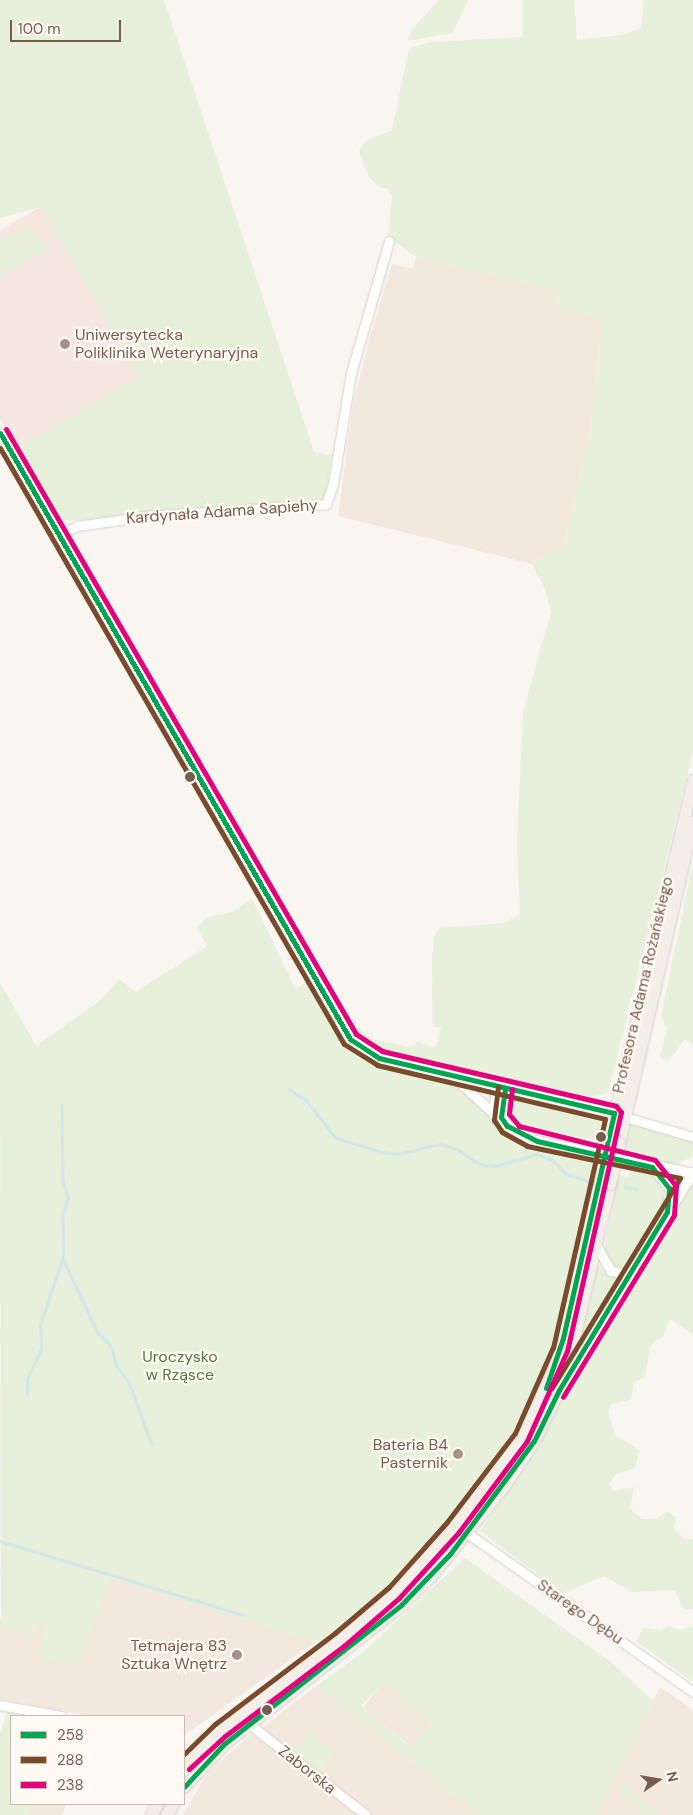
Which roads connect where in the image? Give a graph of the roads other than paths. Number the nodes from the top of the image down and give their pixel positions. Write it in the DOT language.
graph roads {
  1 [pos="389,241"];
  2 [pos="0,433"];
  3 [pos="58,534"];
  4 [pos="693,780"];
  5 [pos="693,821"];
  6 [pos="453,1076"];
  7 [pos="501,1087"];
  8 [pos="493,1114"];
  9 [pos="619,1115"];
  10 [pos="505,1124"];
  11 [pos="693,1137"];
  12 [pos="652,1167"];
  13 [pos="693,1172"];
  14 [pos="605,1182"];
  15 [pos="667,1212"];
  16 [pos="596,1242"];
  17 [pos="635,1267"];
  18 [pos="559,1390"];
  19 [pos="467,1533"];
  20 [pos="440,1543"];
  21 [pos="450,1554"];
  22 [pos="693,1692"];
  23 [pos="0,1705"];
  24 [pos="55,1715"];
  25 [pos="249,1724"];
  26 [pos="188,1752"];
  27 [pos="202,1764"];
  28 [pos="185,1786"];
  29 [pos="366,1815"];
  1 -- 3 [label="street, Kardynała Adama Sapiehy"];
  2 -- 3 [label="street"];
  3 -- 6 [label="street"];
  4 -- 9 [label="main road, Profesora Adama Rożańskiego"];
  5 -- 9 [label="main road, Profesora Adama Rożańskiego"];
  6 -- 7 [label="street"];
  6 -- 8 [label="street"];
  7 -- 8 [label="street"];
  7 -- 9 [label="street"];
  7 -- 10 [label="street"];
  8 -- 10 [label="street"];
  9 -- 11 [label="street"];
  9 -- 14 [label="main road, Profesora Adama Rożańskiego, bridge"];
  10 -- 12 [label="street"];
  12 -- 13 [label="street"];
  12 -- 15 [label="street"];
  13 -- 15 [label="street"];
  14 -- 16 [label="main road, Profesora Adama Rożańskiego"];
  14 -- 20 [label="main road, Profesora Adama Rożańskiego"];
  15 -- 17 [label="street"];
  16 -- 17 [label="street"];
  16 -- 18 [label="main road, Profesora Adama Rożańskiego"];
  17 -- 18 [label="street"];
  18 -- 19 [label="main road, Profesora Adama Rożańskiego"];
  19 -- 21 [label="main road, Profesora Adama Rożańskiego"];
  19 -- 22 [label="street, Starego Dębu"];
  20 -- 21 [label="main road"];
  20 -- 26 [label="main road, Profesora Adama Rożańskiego"];
  21 -- 25 [label="main road, Profesora Adama Rożańskiego"];
  23 -- 24 [label="street"];
  25 -- 27 [label="main road, Profesora Adama Rożańskiego"];
  25 -- 29 [label="street, Zaborska"];
  26 -- 27 [label="street"];
  27 -- 28 [label="main road, Profesora Adama Rożańskiego"];
}
